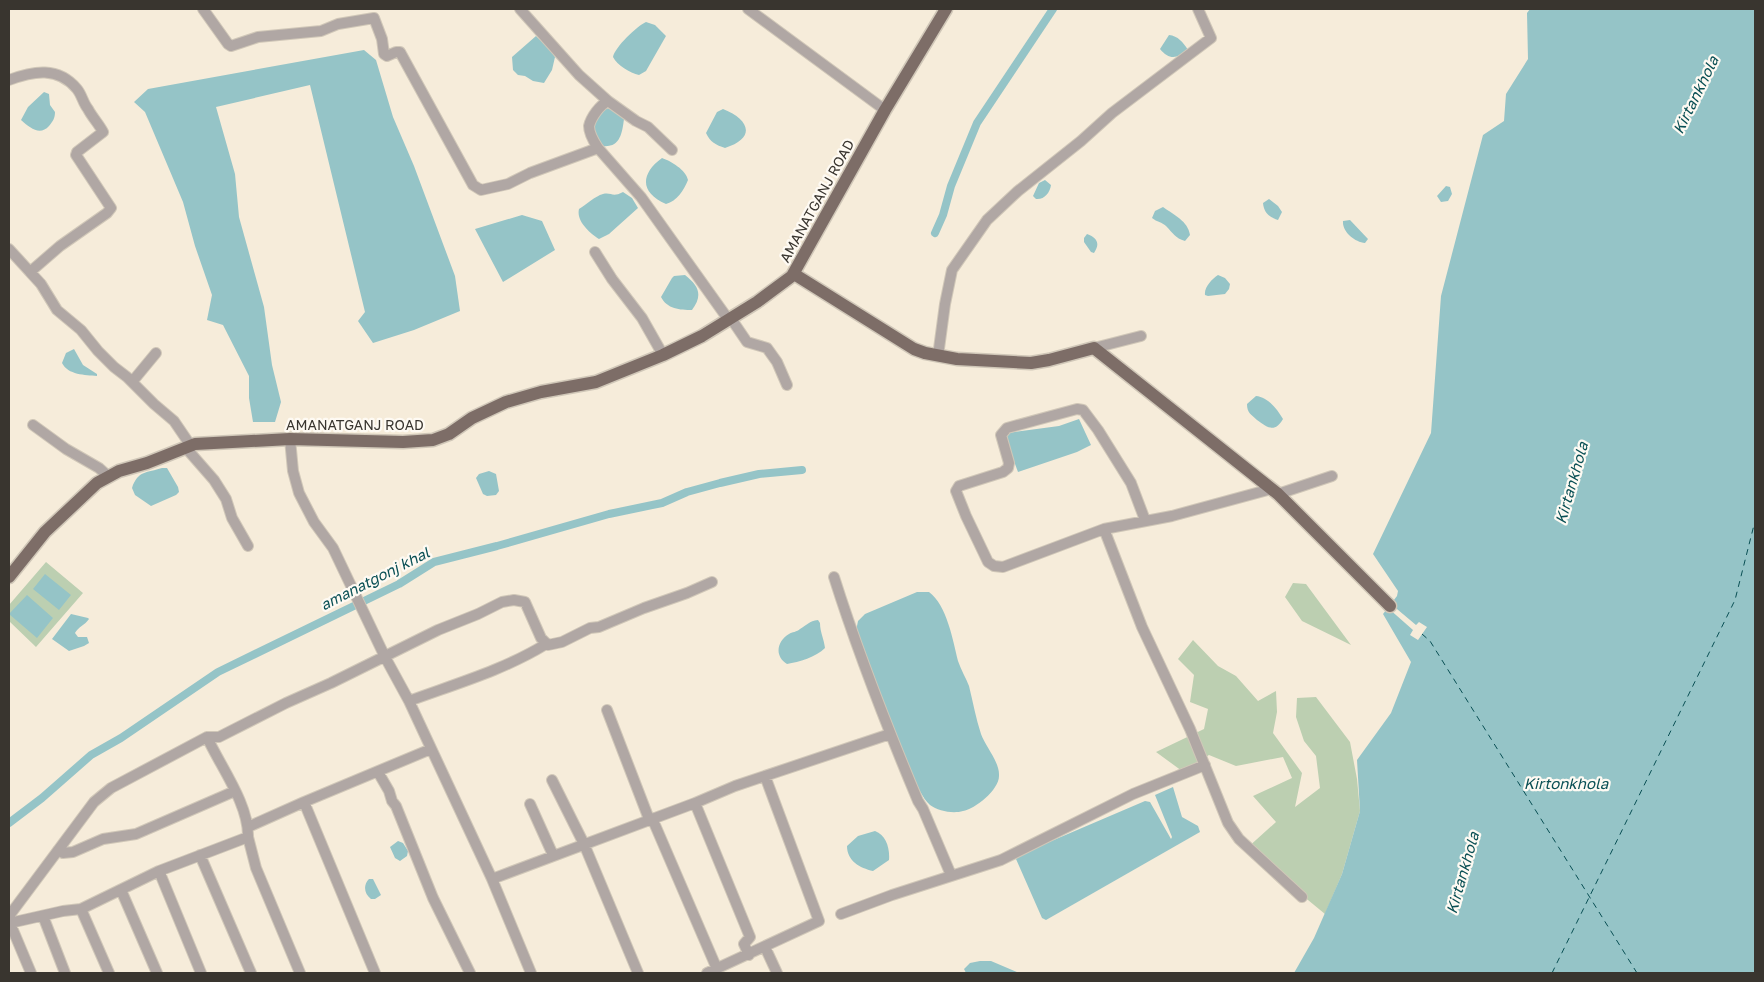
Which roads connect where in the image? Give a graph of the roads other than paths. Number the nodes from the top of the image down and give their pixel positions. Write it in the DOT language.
graph roads {
  1 [pos="203,9"];
  2 [pos="520,9"];
  3 [pos="748,9"];
  4 [pos="946,9"];
  5 [pos="1198,9"];
  6 [pos="9,80"];
  7 [pos="608,100"];
  8 [pos="885,110"];
  9 [pos="598,148"];
  10 [pos="672,150"];
  11 [pos="9,249"];
  12 [pos="595,252"];
  13 [pos="30,272"];
  14 [pos="794,274"];
  15 [pos="729,318"];
  16 [pos="1141,336"];
  17 [pos="1094,348"];
  18 [pos="156,353"];
  19 [pos="663,355"];
  20 [pos="938,356"];
  21 [pos="132,382"];
  22 [pos="787,385"];
  23 [pos="32,425"];
  24 [pos="290,439"];
  25 [pos="188,447"];
  26 [pos="110,476"];
  27 [pos="1332,476"];
  28 [pos="1274,491"];
  29 [pos="1145,520"];
  30 [pos="1104,529"];
  31 [pos="248,546"];
  32 [pos="9,577"];
  33 [pos="834,577"];
  34 [pos="712,582"];
  35 [pos="1390,606"];
  36 [pos="546,644"];
  37 [pos="385,657"];
  38 [pos="409,701"];
  39 [pos="607,710"];
  40 [pos="890,734"];
  41 [pos="207,737"];
  42 [pos="431,749"];
  43 [pos="1205,765"];
  44 [pos="378,772"];
  45 [pos="765,776"];
  46 [pos="552,780"];
  47 [pos="235,791"];
  48 [pos="304,802"];
  49 [pos="695,803"];
  50 [pos="530,804"];
  51 [pos="650,819"];
  52 [pos="248,832"];
  53 [pos="584,844"];
  54 [pos="58,850"];
  55 [pos="200,855"];
  56 [pos="553,855"];
  57 [pos="159,871"];
  58 [pos="951,875"];
  59 [pos="492,879"];
  60 [pos="121,890"];
  61 [pos="1302,897"];
  62 [pos="81,909"];
  63 [pos="841,914"];
  64 [pos="44,916"];
  65 [pos="9,920"];
  66 [pos="765,947"];
  67 [pos="749,955"];
  68 [pos="712,971"];
  69 [pos="31,973"];
  70 [pos="65,973"];
  71 [pos="108,973"];
  72 [pos="156,973"];
  73 [pos="201,973"];
  74 [pos="251,973"];
  75 [pos="300,973"];
  76 [pos="375,973"];
  77 [pos="470,973"];
  78 [pos="532,973"];
  79 [pos="638,973"];
  80 [pos="778,973"];
  1 -- 9 [label="street"];
  2 -- 7 [label="street"];
  3 -- 8 [label="street"];
  4 -- 8 [label="main road, AMANATGANJ ROAD"];
  5 -- 20 [label="street"];
  6 -- 13 [label="street"];
  7 -- 9 [label="street"];
  7 -- 10 [label="street"];
  8 -- 14 [label="main road, AMANATGANJ ROAD"];
  9 -- 15 [label="street"];
  11 -- 13 [label="street"];
  12 -- 19 [label="street"];
  13 -- 21 [label="street"];
  14 -- 15 [label="main road, AMANATGANJ ROAD"];
  14 -- 20 [label="main road"];
  15 -- 19 [label="main road, AMANATGANJ ROAD"];
  15 -- 22 [label="street"];
  16 -- 17 [label="street"];
  17 -- 20 [label="main road"];
  17 -- 28 [label="main road"];
  18 -- 21 [label="street"];
  19 -- 24 [label="main road, AMANATGANJ ROAD"];
  21 -- 25 [label="street"];
  23 -- 26 [label="street"];
  24 -- 25 [label="main road, AMANATGANJ ROAD"];
  24 -- 37 [label="street"];
  25 -- 26 [label="main road, AMANATGANJ ROAD"];
  25 -- 31 [label="street"];
  26 -- 32 [label="main road, AMANATGANJ ROAD"];
  27 -- 28 [label="street"];
  28 -- 29 [label="street"];
  28 -- 35 [label="main road"];
  29 -- 30 [label="street"];
  29 -- 30 [label="street"];
  30 -- 43 [label="street"];
  33 -- 40 [label="street"];
  34 -- 36 [label="street"];
  36 -- 37 [label="street"];
  36 -- 38 [label="street"];
  37 -- 38 [label="street"];
  37 -- 41 [label="street"];
  38 -- 42 [label="street"];
  39 -- 51 [label="street"];
  40 -- 45 [label="street"];
  40 -- 58 [label="street"];
  41 -- 47 [label="street"];
  41 -- 54 [label="street"];
  42 -- 44 [label="street"];
  42 -- 59 [label="street"];
  43 -- 58 [label="street"];
  43 -- 61 [label="street"];
  44 -- 48 [label="street"];
  44 -- 77 [label="street"];
  45 -- 49 [label="street"];
  45 -- 66 [label="street"];
  46 -- 53 [label="street"];
  47 -- 52 [label="street"];
  47 -- 54 [label="street"];
  48 -- 52 [label="street"];
  48 -- 76 [label="street"];
  49 -- 51 [label="street"];
  49 -- 67 [label="street"];
  50 -- 56 [label="street"];
  51 -- 53 [label="street"];
  51 -- 68 [label="street"];
  52 -- 55 [label="street"];
  52 -- 75 [label="street"];
  53 -- 56 [label="street"];
  53 -- 79 [label="street"];
  54 -- 65 [label="street"];
  55 -- 57 [label="street"];
  55 -- 74 [label="street"];
  56 -- 59 [label="street"];
  57 -- 60 [label="street"];
  57 -- 73 [label="street"];
  58 -- 63 [label="street"];
  59 -- 78 [label="street"];
  60 -- 62 [label="street"];
  60 -- 72 [label="street"];
  62 -- 64 [label="street"];
  62 -- 71 [label="street"];
  64 -- 65 [label="street"];
  64 -- 70 [label="street"];
  65 -- 69 [label="street"];
  66 -- 67 [label="street"];
  66 -- 80 [label="street"];
  67 -- 68 [label="street"];
}
